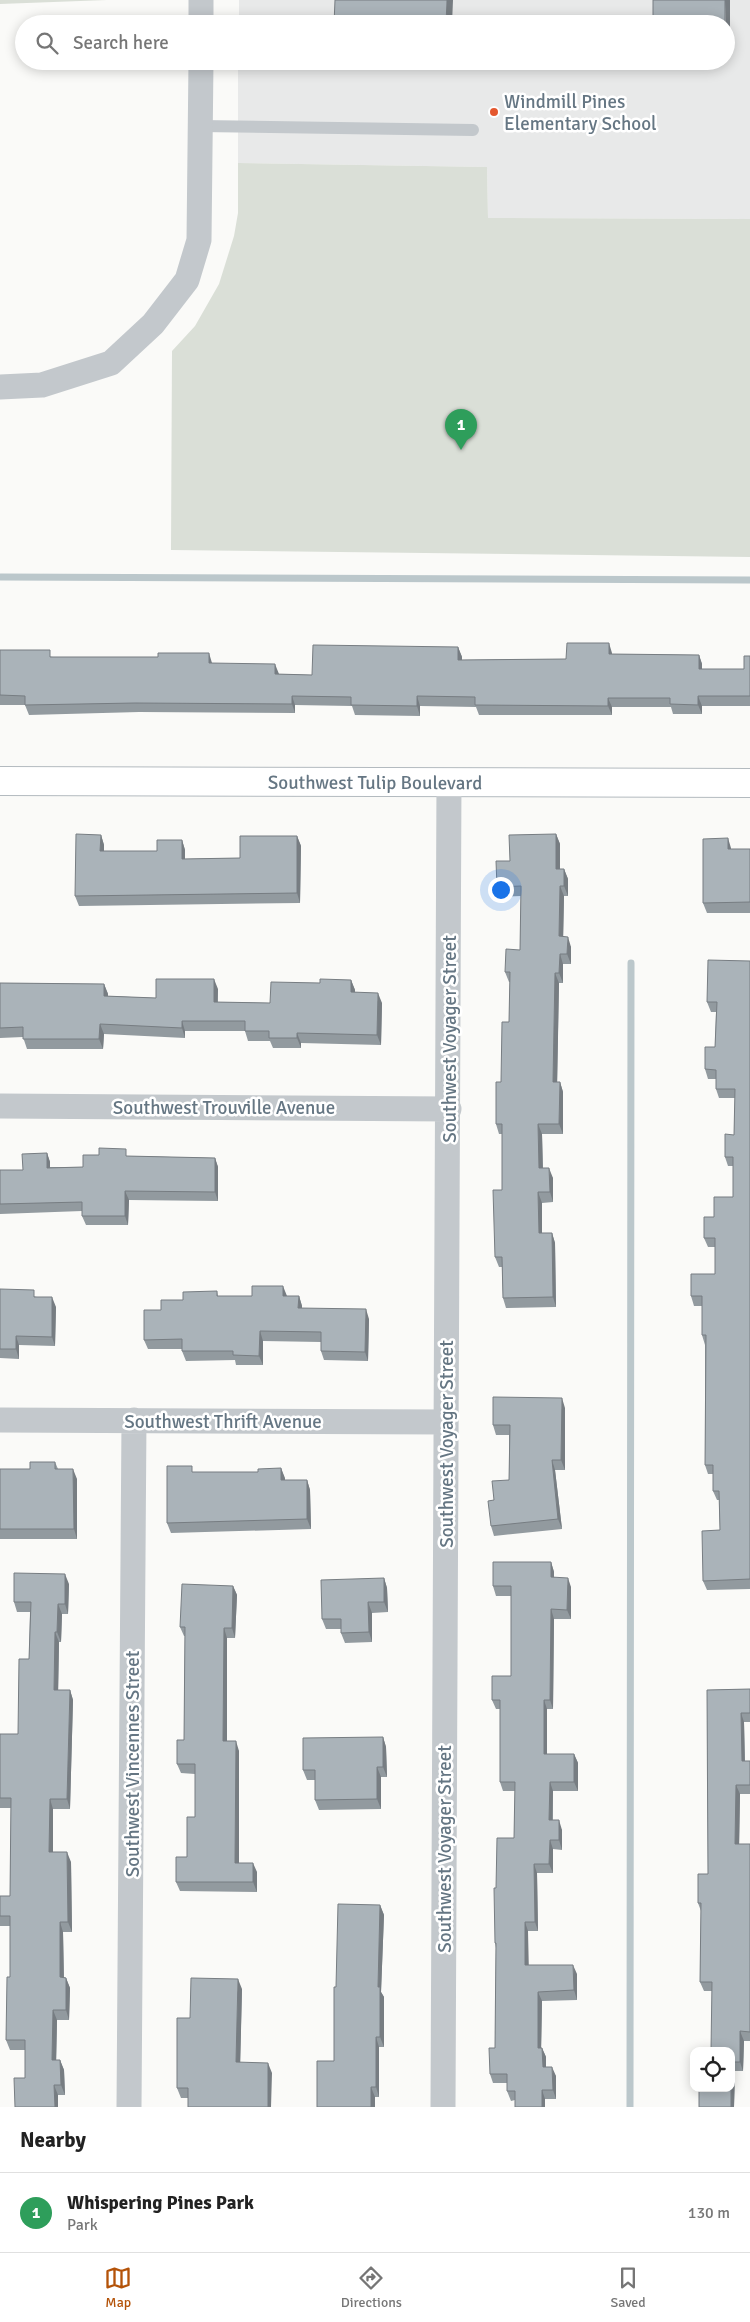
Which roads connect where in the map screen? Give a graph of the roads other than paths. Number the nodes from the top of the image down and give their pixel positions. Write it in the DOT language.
graph roads {
  1 [pos="202,0"];
  2 [pos="201,15"];
  3 [pos="201,70"];
  4 [pos="200,126"];
  5 [pos="473,130"];
  6 [pos="0,386"];
  7 [pos="0,781"];
  8 [pos="449,781"];
  9 [pos="750,783"];
  10 [pos="0,1106"];
  11 [pos="449,1109"];
  12 [pos="0,1420"];
  13 [pos="134,1420"];
  14 [pos="446,1422"];
  15 [pos="129,2107"];
  16 [pos="443,2107"];
  1 -- 2 [label="street"];
  3 -- 4 [label="street"];
  4 -- 5 [label="lane"];
  4 -- 6 [label="street"];
  7 -- 8 [label="street, Southwest Tulip Boulevard"];
  8 -- 9 [label="street, Southwest Tulip Boulevard"];
  8 -- 11 [label="street, Southwest Voyager Street"];
  10 -- 11 [label="street, Southwest Trouville Avenue"];
  11 -- 14 [label="street, Southwest Voyager Street"];
  12 -- 13 [label="street, Southwest Thrift Avenue"];
  13 -- 14 [label="street, Southwest Thrift Avenue"];
  13 -- 15 [label="street, Southwest Vincennes Street"];
  14 -- 16 [label="street, Southwest Voyager Street"];
}
